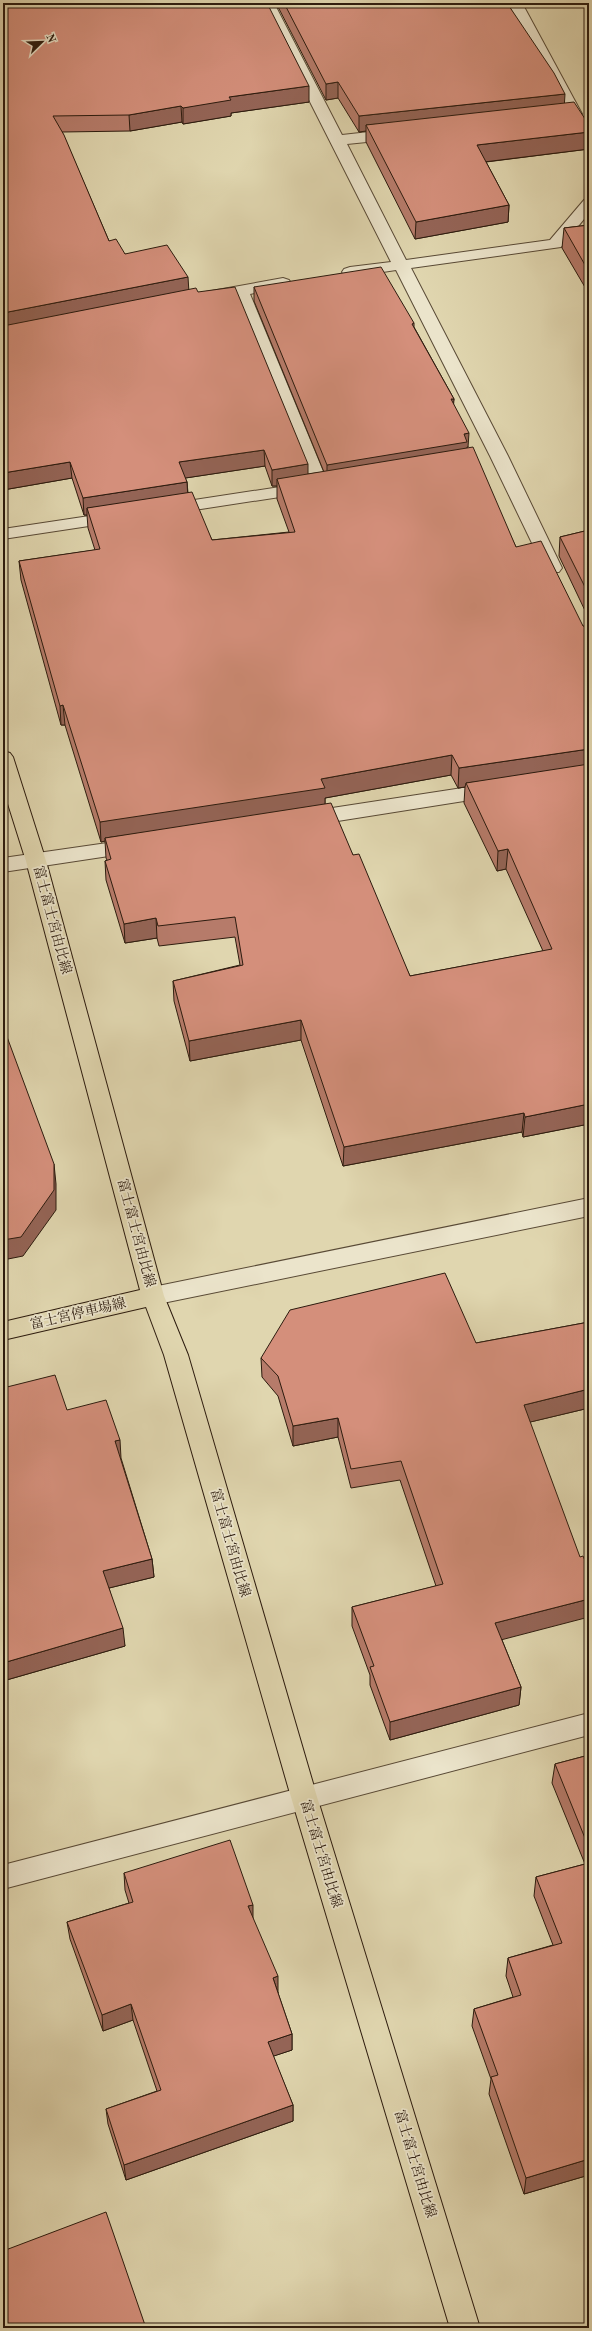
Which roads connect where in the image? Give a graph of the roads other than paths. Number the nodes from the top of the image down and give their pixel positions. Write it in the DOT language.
graph roads {
  1 [pos="267,3"];
  2 [pos="515,3"];
  3 [pos="544,118"];
  4 [pos="409,132"];
  5 [pos="337,140"];
  6 [pos="589,203"];
  7 [pos="400,264"];
  8 [pos="332,275"];
  9 [pos="301,280"];
  10 [pos="240,290"];
  11 [pos="194,299"];
  12 [pos="3,534"];
  13 [pos="559,581"];
  14 [pos="3,757"];
  15 [pos="510,788"];
  16 [pos="289,822"];
  17 [pos="154,843"];
  18 [pos="36,861"];
  19 [pos="3,864"];
  20 [pos="589,1207"];
  21 [pos="153,1296"];
  22 [pos="3,1332"];
  23 [pos="589,1724"];
  24 [pos="304,1797"];
  25 [pos="3,1877"];
  26 [pos="465,2328"];
  1 -- 5 [label="street"];
  2 -- 3 [label="street"];
  4 -- 5 [label="street"];
  5 -- 7 [label="street"];
  6 -- 7 [label="street"];
  7 -- 8 [label="street"];
  7 -- 13 [label="street"];
  9 -- 10 [label="street"];
  10 -- 11 [label="street"];
  10 -- 12 [label="street"];
  14 -- 18 [label="main road, 富士富士宮由比線"];
  15 -- 16 [label="street"];
  17 -- 18 [label="street"];
  18 -- 19 [label="street"];
  18 -- 21 [label="main road, 富士富士宮由比線"];
  20 -- 21 [label="street"];
  21 -- 22 [label="main road, 富士宮停車場線"];
  21 -- 24 [label="main road, 富士富士宮由比線"];
  23 -- 24 [label="street"];
  24 -- 25 [label="street"];
  24 -- 26 [label="main road, 富士富士宮由比線"];
}
